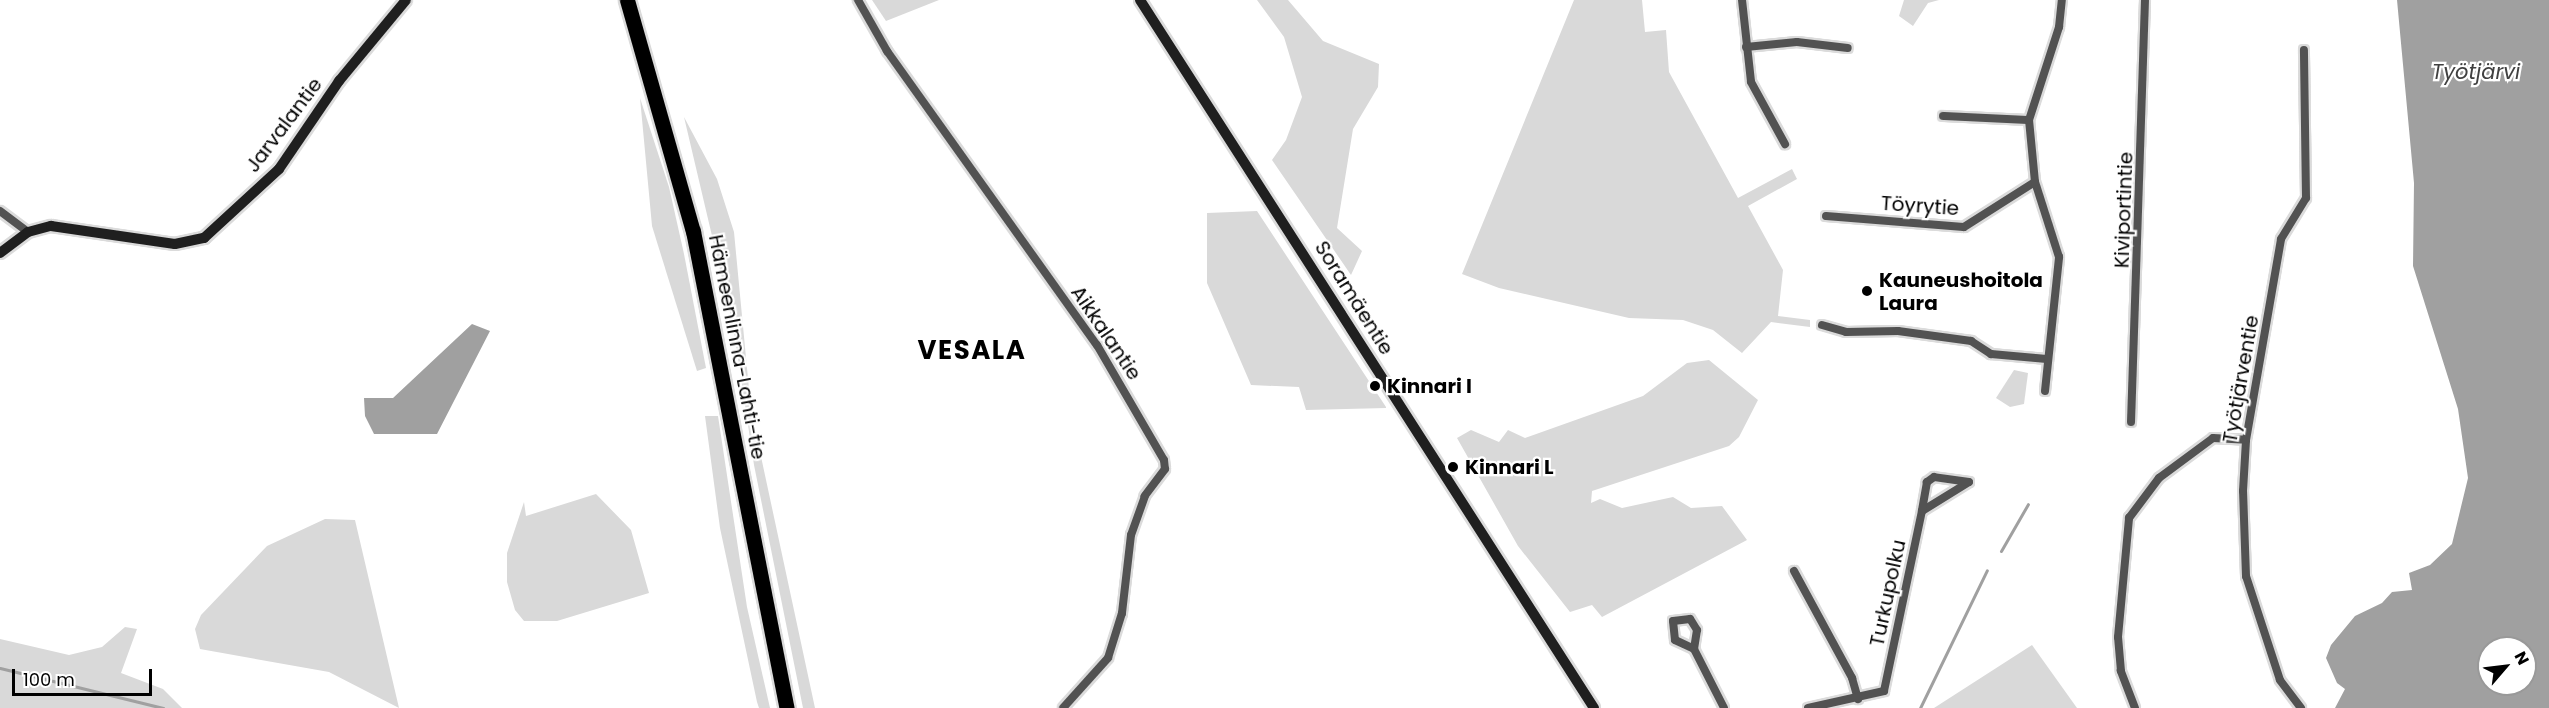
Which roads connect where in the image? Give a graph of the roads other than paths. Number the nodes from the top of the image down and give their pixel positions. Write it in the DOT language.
graph roads {
  1 [pos="406,0"];
  2 [pos="627,0"];
  3 [pos="858,0"];
  4 [pos="1140,0"];
  5 [pos="1742,0"];
  6 [pos="2062,0"];
  7 [pos="2145,0"];
  8 [pos="1746,47"];
  9 [pos="1848,48"];
  10 [pos="2304,50"];
  11 [pos="1943,116"];
  12 [pos="2029,120"];
  13 [pos="1785,144"];
  14 [pos="2035,182"];
  15 [pos="0,211"];
  16 [pos="1826,216"];
  17 [pos="28,232"];
  18 [pos="0,253"];
  19 [pos="1822,326"];
  20 [pos="2048,359"];
  21 [pos="2045,391"];
  22 [pos="2131,422"];
  23 [pos="2246,440"];
  24 [pos="1922,511"];
  25 [pos="1794,571"];
  26 [pos="1694,649"];
  27 [pos="1858,699"];
  28 [pos="787,708"];
  29 [pos="1063,708"];
  30 [pos="1594,708"];
  31 [pos="1724,708"];
  32 [pos="1808,708"];
  33 [pos="2135,708"];
  34 [pos="2301,708"];
  1 -- 17 [label="street, Jarvalantie"];
  2 -- 28 [label="highway, Hämeenlinna-Lahti-tie"];
  3 -- 29 [label="street, Aikkalantie"];
  4 -- 30 [label="street, Soramäentie"];
  5 -- 8 [label="street"];
  6 -- 12 [label="street"];
  7 -- 22 [label="street, Kiviportintie"];
  8 -- 9 [label="street"];
  8 -- 13 [label="street"];
  10 -- 23 [label="street, Työtjärventie"];
  11 -- 12 [label="street"];
  12 -- 14 [label="street"];
  14 -- 16 [label="street, Töyrytie"];
  14 -- 20 [label="street"];
  15 -- 17 [label="street"];
  17 -- 18 [label="street"];
  19 -- 20 [label="street"];
  20 -- 21 [label="street"];
  23 -- 33 [label="street"];
  23 -- 34 [label="street, Työtjärventie"];
  24 -- 24 [label="street, Turkupolku"];
  24 -- 27 [label="street, Turkupolku"];
  25 -- 27 [label="street"];
  26 -- 31 [label="street"];
  27 -- 32 [label="street"];
}
